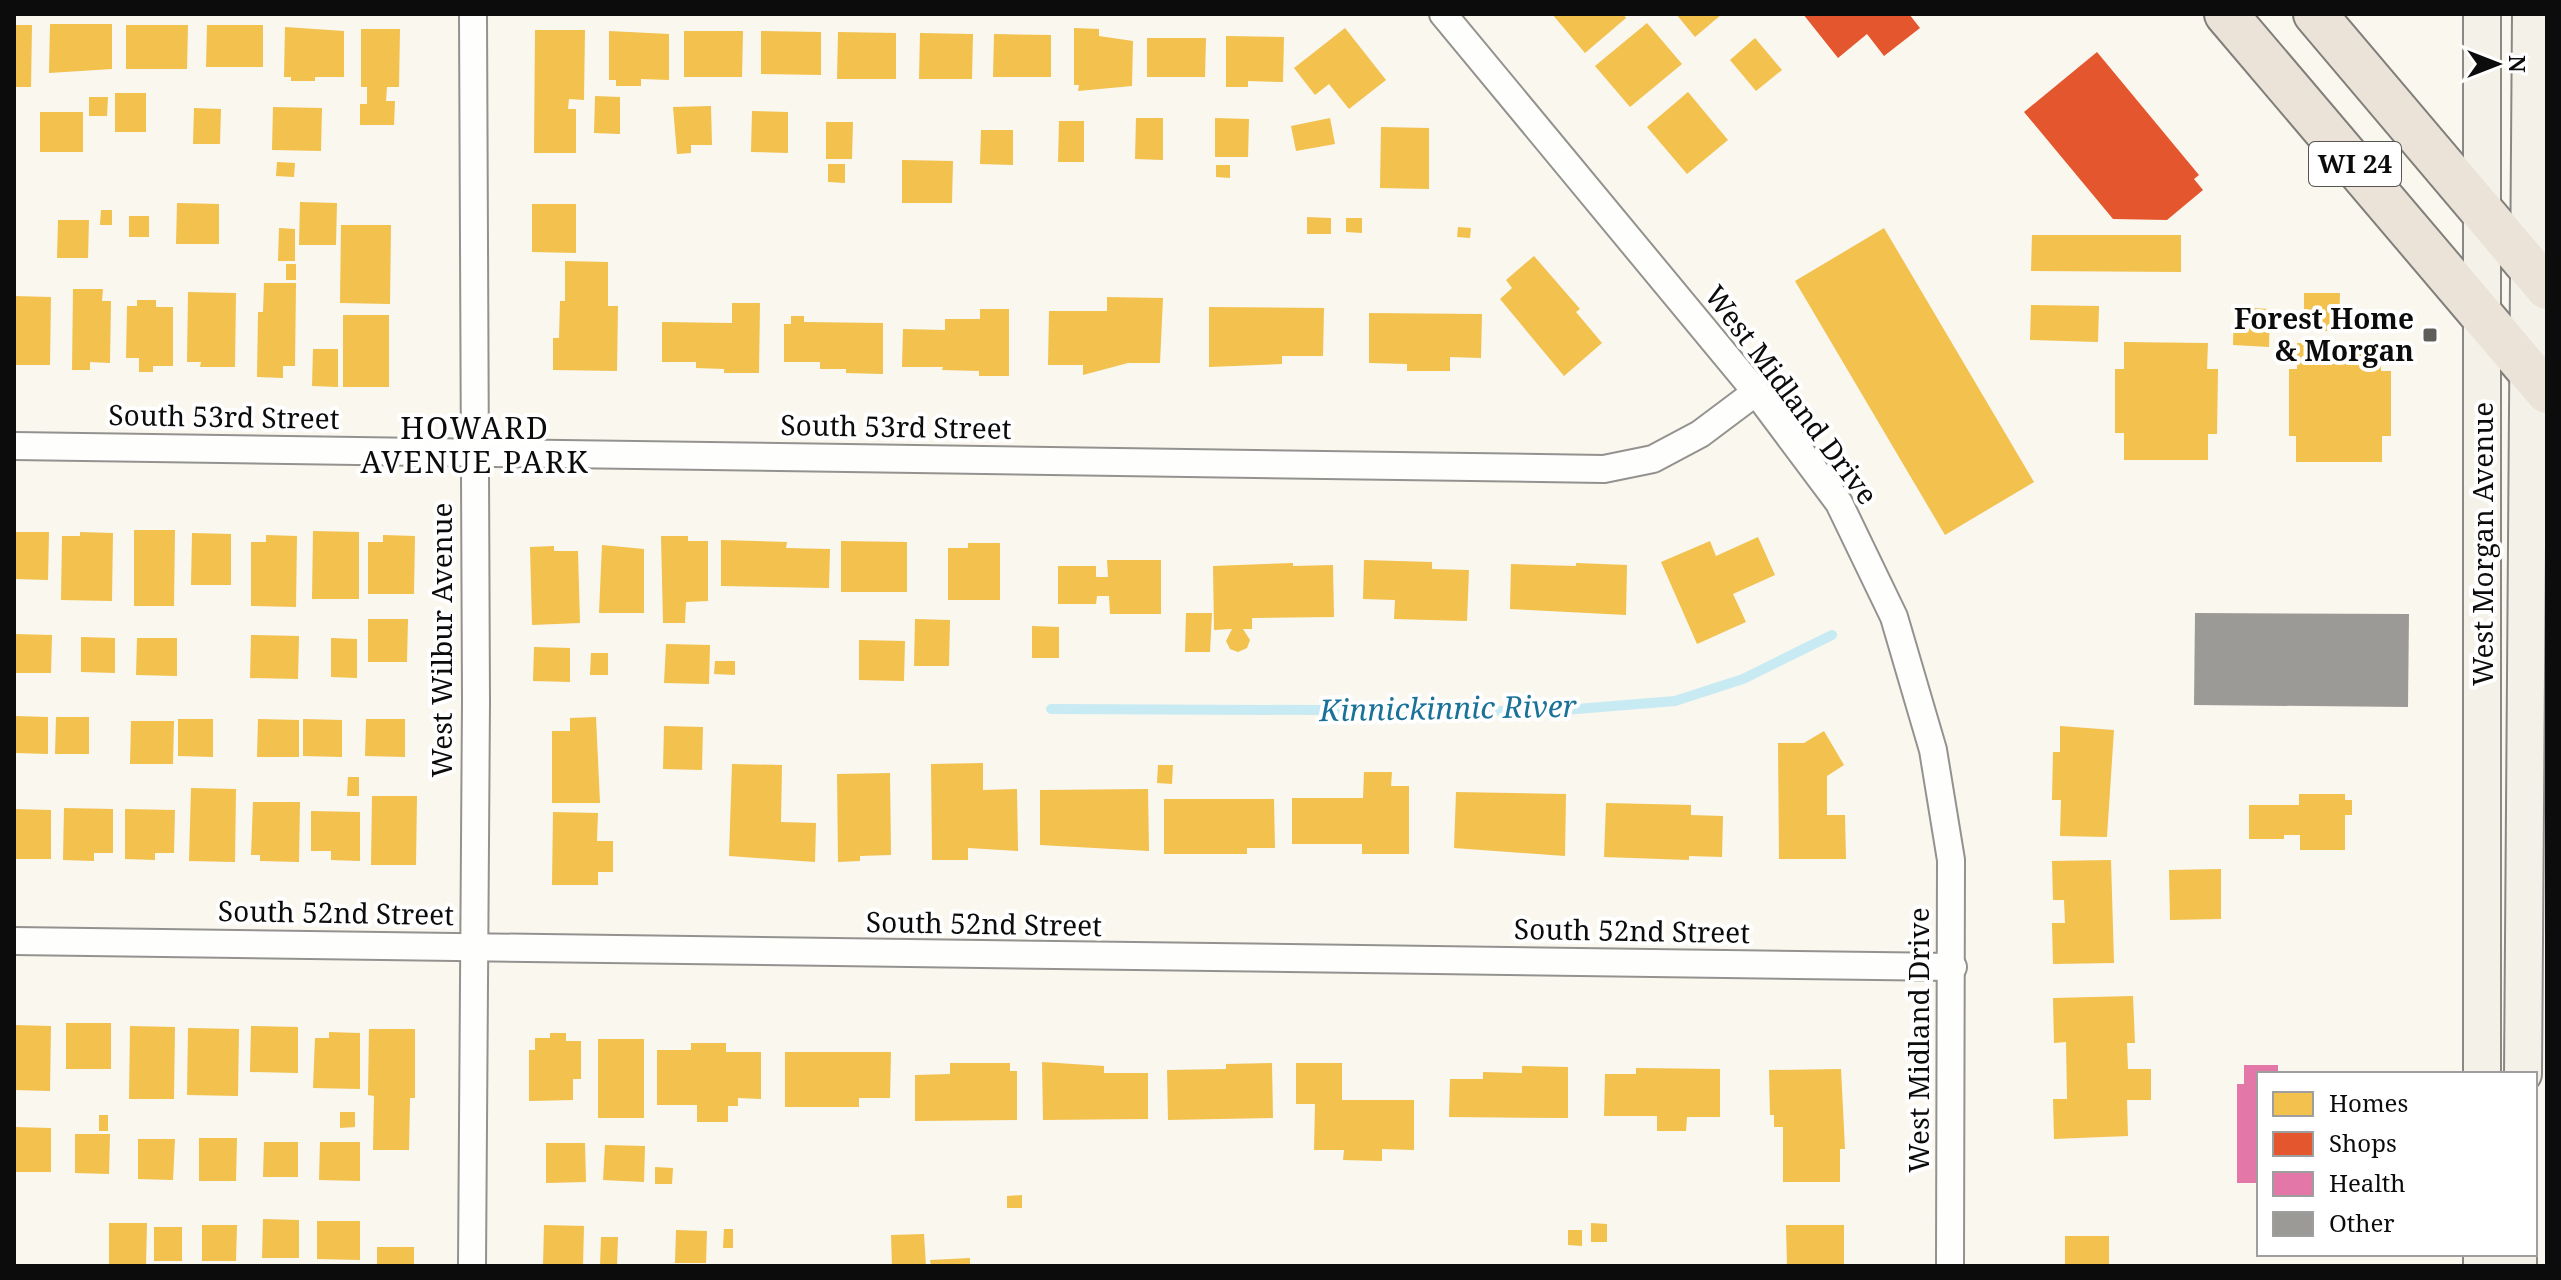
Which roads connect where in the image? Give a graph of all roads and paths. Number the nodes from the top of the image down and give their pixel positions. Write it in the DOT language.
graph roads {
  1 [pos="473,14"];
  2 [pos="1443,14"];
  3 [pos="2226,14"];
  4 [pos="2315,14"];
  5 [pos="2482,14"];
  6 [pos="2531,14"];
  7 [pos="2482,209"];
  8 [pos="2538,276"];
  9 [pos="2484,315"];
  10 [pos="2538,381"];
  11 [pos="1756,392"];
  12 [pos="14,446"];
  13 [pos="473,453"];
  14 [pos="14,941"];
  15 [pos="473,947"];
  16 [pos="1953,967"];
  17 [pos="2536,995"];
  18 [pos="2482,1010"];
  19 [pos="2482,1072"];
  20 [pos="2523,1072"];
  21 [pos="472,1266"];
  22 [pos="1950,1266"];
  1 -- 13 [label="street, West Wilbur Avenue"];
  2 -- 11 [label="street, West Midland Drive"];
  3 -- 9 [label="main road, WI 24"];
  4 -- 7 [label="main road, WI 24"];
  5 -- 7 [label="street, West Morgan Avenue"];
  6 -- 8 [label="street, West Morgan Avenue"];
  7 -- 8 [label="main road, WI 24"];
  7 -- 9 [label="street, West Morgan Avenue"];
  8 -- 10 [label="street, West Morgan Avenue"];
  9 -- 10 [label="main road, WI 24"];
  9 -- 18 [label="street, West Morgan Avenue"];
  10 -- 17 [label="street, West Morgan Avenue"];
  11 -- 13 [label="street, South 53rd Street"];
  11 -- 16 [label="street, West Midland Drive"];
  12 -- 13 [label="street, South 53rd Street"];
  13 -- 15 [label="street, West Wilbur Avenue"];
  14 -- 15 [label="street, South 52nd Street"];
  15 -- 16 [label="street, South 52nd Street"];
  15 -- 21 [label="street, West Wilbur Avenue"];
  16 -- 22 [label="street, West Midland Drive"];
  17 -- 18 [label="street"];
  17 -- 20 [label="street, West Morgan Avenue"];
  18 -- 19 [label="street, West Morgan Avenue"];
}
